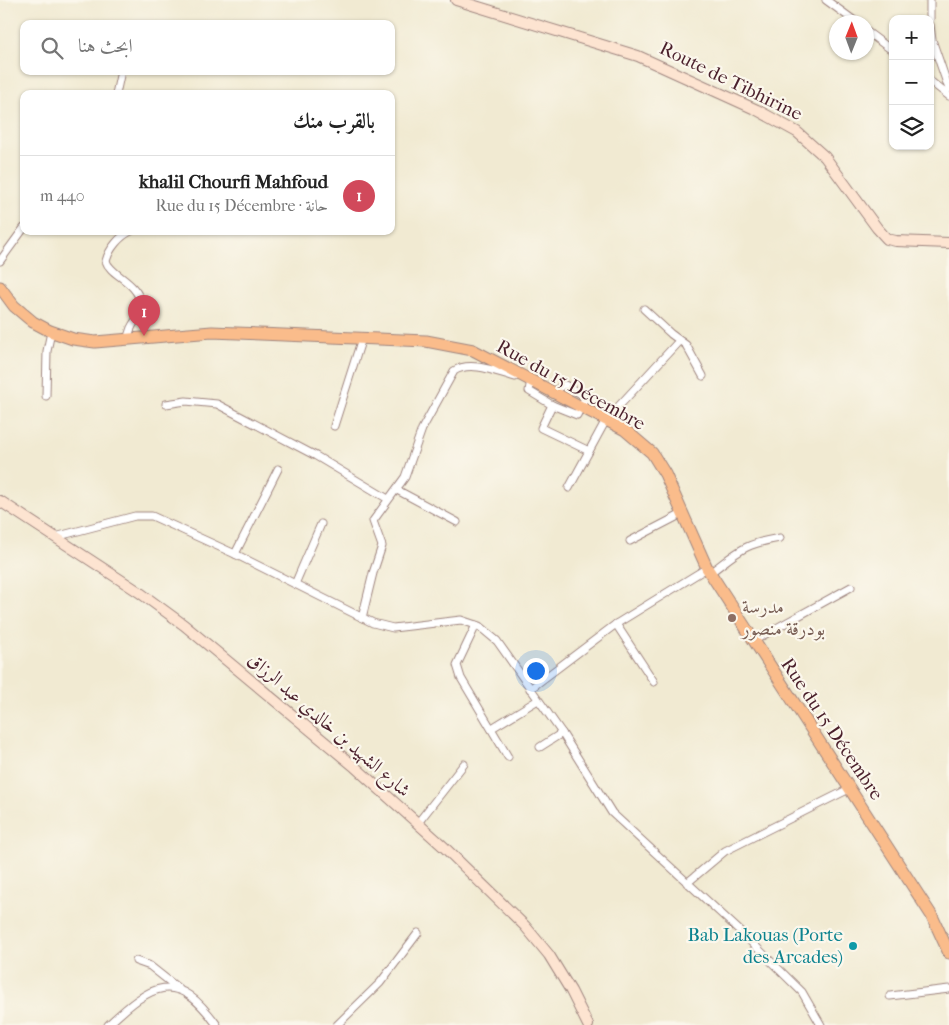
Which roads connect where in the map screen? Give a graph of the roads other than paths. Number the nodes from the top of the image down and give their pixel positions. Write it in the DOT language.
graph roads {
  1 [pos="456,0"];
  2 [pos="826,0"];
  3 [pos="930,0"];
  4 [pos="846,15"];
  5 [pos="930,15"];
  6 [pos="874,36"];
  7 [pos="934,46"];
  8 [pos="889,48"];
  9 [pos="120,75"];
  10 [pos="934,84"];
  11 [pos="949,89"];
  12 [pos="117,90"];
  13 [pos="949,96"];
  14 [pos="20,234"];
  15 [pos="123,235"];
  16 [pos="949,243"];
  17 [pos="0,261"];
  18 [pos="0,286"];
  19 [pos="644,309"];
  20 [pos="51,332"];
  21 [pos="362,338"];
  22 [pos="128,340"];
  23 [pos="679,341"];
  24 [pos="703,376"];
  25 [pos="531,380"];
  26 [pos="46,396"];
  27 [pos="584,401"];
  28 [pos="166,404"];
  29 [pos="552,405"];
  30 [pos="610,416"];
  31 [pos="334,426"];
  32 [pos="589,452"];
  33 [pos="278,469"];
  34 [pos="569,488"];
  35 [pos="397,490"];
  36 [pos="388,499"];
  37 [pos="1,505"];
  38 [pos="682,514"];
  39 [pos="457,522"];
  40 [pos="321,524"];
  41 [pos="55,537"];
  42 [pos="780,538"];
  43 [pos="630,541"];
  44 [pos="235,554"];
  45 [pos="709,571"];
  46 [pos="295,584"];
  47 [pos="851,587"];
  48 [pos="362,618"];
  49 [pos="616,624"];
  50 [pos="476,625"];
  51 [pos="753,641"];
  52 [pos="654,682"];
  53 [pos="530,689"];
  54 [pos="538,700"];
  55 [pos="492,728"];
  56 [pos="562,733"];
  57 [pos="540,747"];
  58 [pos="508,757"];
  59 [pos="464,764"];
  60 [pos="850,788"];
  61 [pos="417,824"];
  62 [pos="688,883"];
  63 [pos="418,933"];
  64 [pos="949,954"];
  65 [pos="136,961"];
  66 [pos="180,990"];
  67 [pos="949,990"];
  68 [pos="890,996"];
  69 [pos="108,1025"];
  70 [pos="217,1025"];
  71 [pos="337,1025"];
  72 [pos="588,1025"];
  73 [pos="821,1025"];
  1 -- 16 [label="main road, Route de Tibhirine"];
  2 -- 4 [label="street"];
  3 -- 5 [label="street"];
  6 -- 8 [label="street"];
  7 -- 11 [label="street"];
  9 -- 12 [label="street"];
  10 -- 13 [label="street"];
  14 -- 17 [label="street"];
  15 -- 22 [label="street"];
  18 -- 20 [label="main road, Rue du 15 Décembre"];
  19 -- 23 [label="street"];
  20 -- 22 [label="main road, Rue du 15 Décembre"];
  20 -- 26 [label="street"];
  21 -- 22 [label="main road, Rue du 15 Décembre"];
  21 -- 25 [label="main road, Rue du 15 Décembre"];
  21 -- 31 [label="street"];
  23 -- 24 [label="street"];
  23 -- 30 [label="street"];
  25 -- 27 [label="main road, Rue du 15 Décembre"];
  25 -- 29 [label="street"];
  25 -- 35 [label="street"];
  27 -- 29 [label="street"];
  27 -- 30 [label="main road, Rue du 15 Décembre"];
  28 -- 36 [label="street"];
  29 -- 32 [label="street"];
  30 -- 32 [label="street"];
  30 -- 38 [label="main road, Rue du 15 Décembre"];
  32 -- 34 [label="street"];
  33 -- 44 [label="street"];
  35 -- 36 [label="street"];
  35 -- 39 [label="street"];
  36 -- 48 [label="street"];
  37 -- 41 [label="main road, شارع الشهيد بن خالدي عبد الرزاق"];
  38 -- 43 [label="street"];
  38 -- 45 [label="main road, Rue du 15 Décembre"];
  40 -- 46 [label="street"];
  41 -- 44 [label="street"];
  41 -- 61 [label="main road, شارع الشهيد بن خالدي عبد الرزاق"];
  42 -- 45 [label="street"];
  44 -- 46 [label="street"];
  45 -- 49 [label="street"];
  45 -- 51 [label="main road, Rue du 15 Décembre"];
  46 -- 48 [label="street"];
  47 -- 51 [label="street"];
  48 -- 50 [label="street"];
  49 -- 52 [label="street"];
  49 -- 53 [label="street"];
  50 -- 53 [label="street"];
  50 -- 55 [label="street"];
  51 -- 60 [label="main road, Rue du 15 Décembre"];
  53 -- 54 [label="street"];
  54 -- 55 [label="street"];
  54 -- 56 [label="street"];
  55 -- 58 [label="street"];
  56 -- 57 [label="street"];
  56 -- 62 [label="street"];
  59 -- 61 [label="street"];
  60 -- 62 [label="street"];
  60 -- 64 [label="main road, Rue du 15 Décembre"];
  61 -- 72 [label="main road, شارع الشهيد بن خالدي عبد الرزاق"];
  62 -- 73 [label="street"];
  63 -- 71 [label="street"];
  65 -- 66 [label="street"];
  66 -- 69 [label="street"];
  66 -- 70 [label="street"];
  67 -- 68 [label="street"];
}
